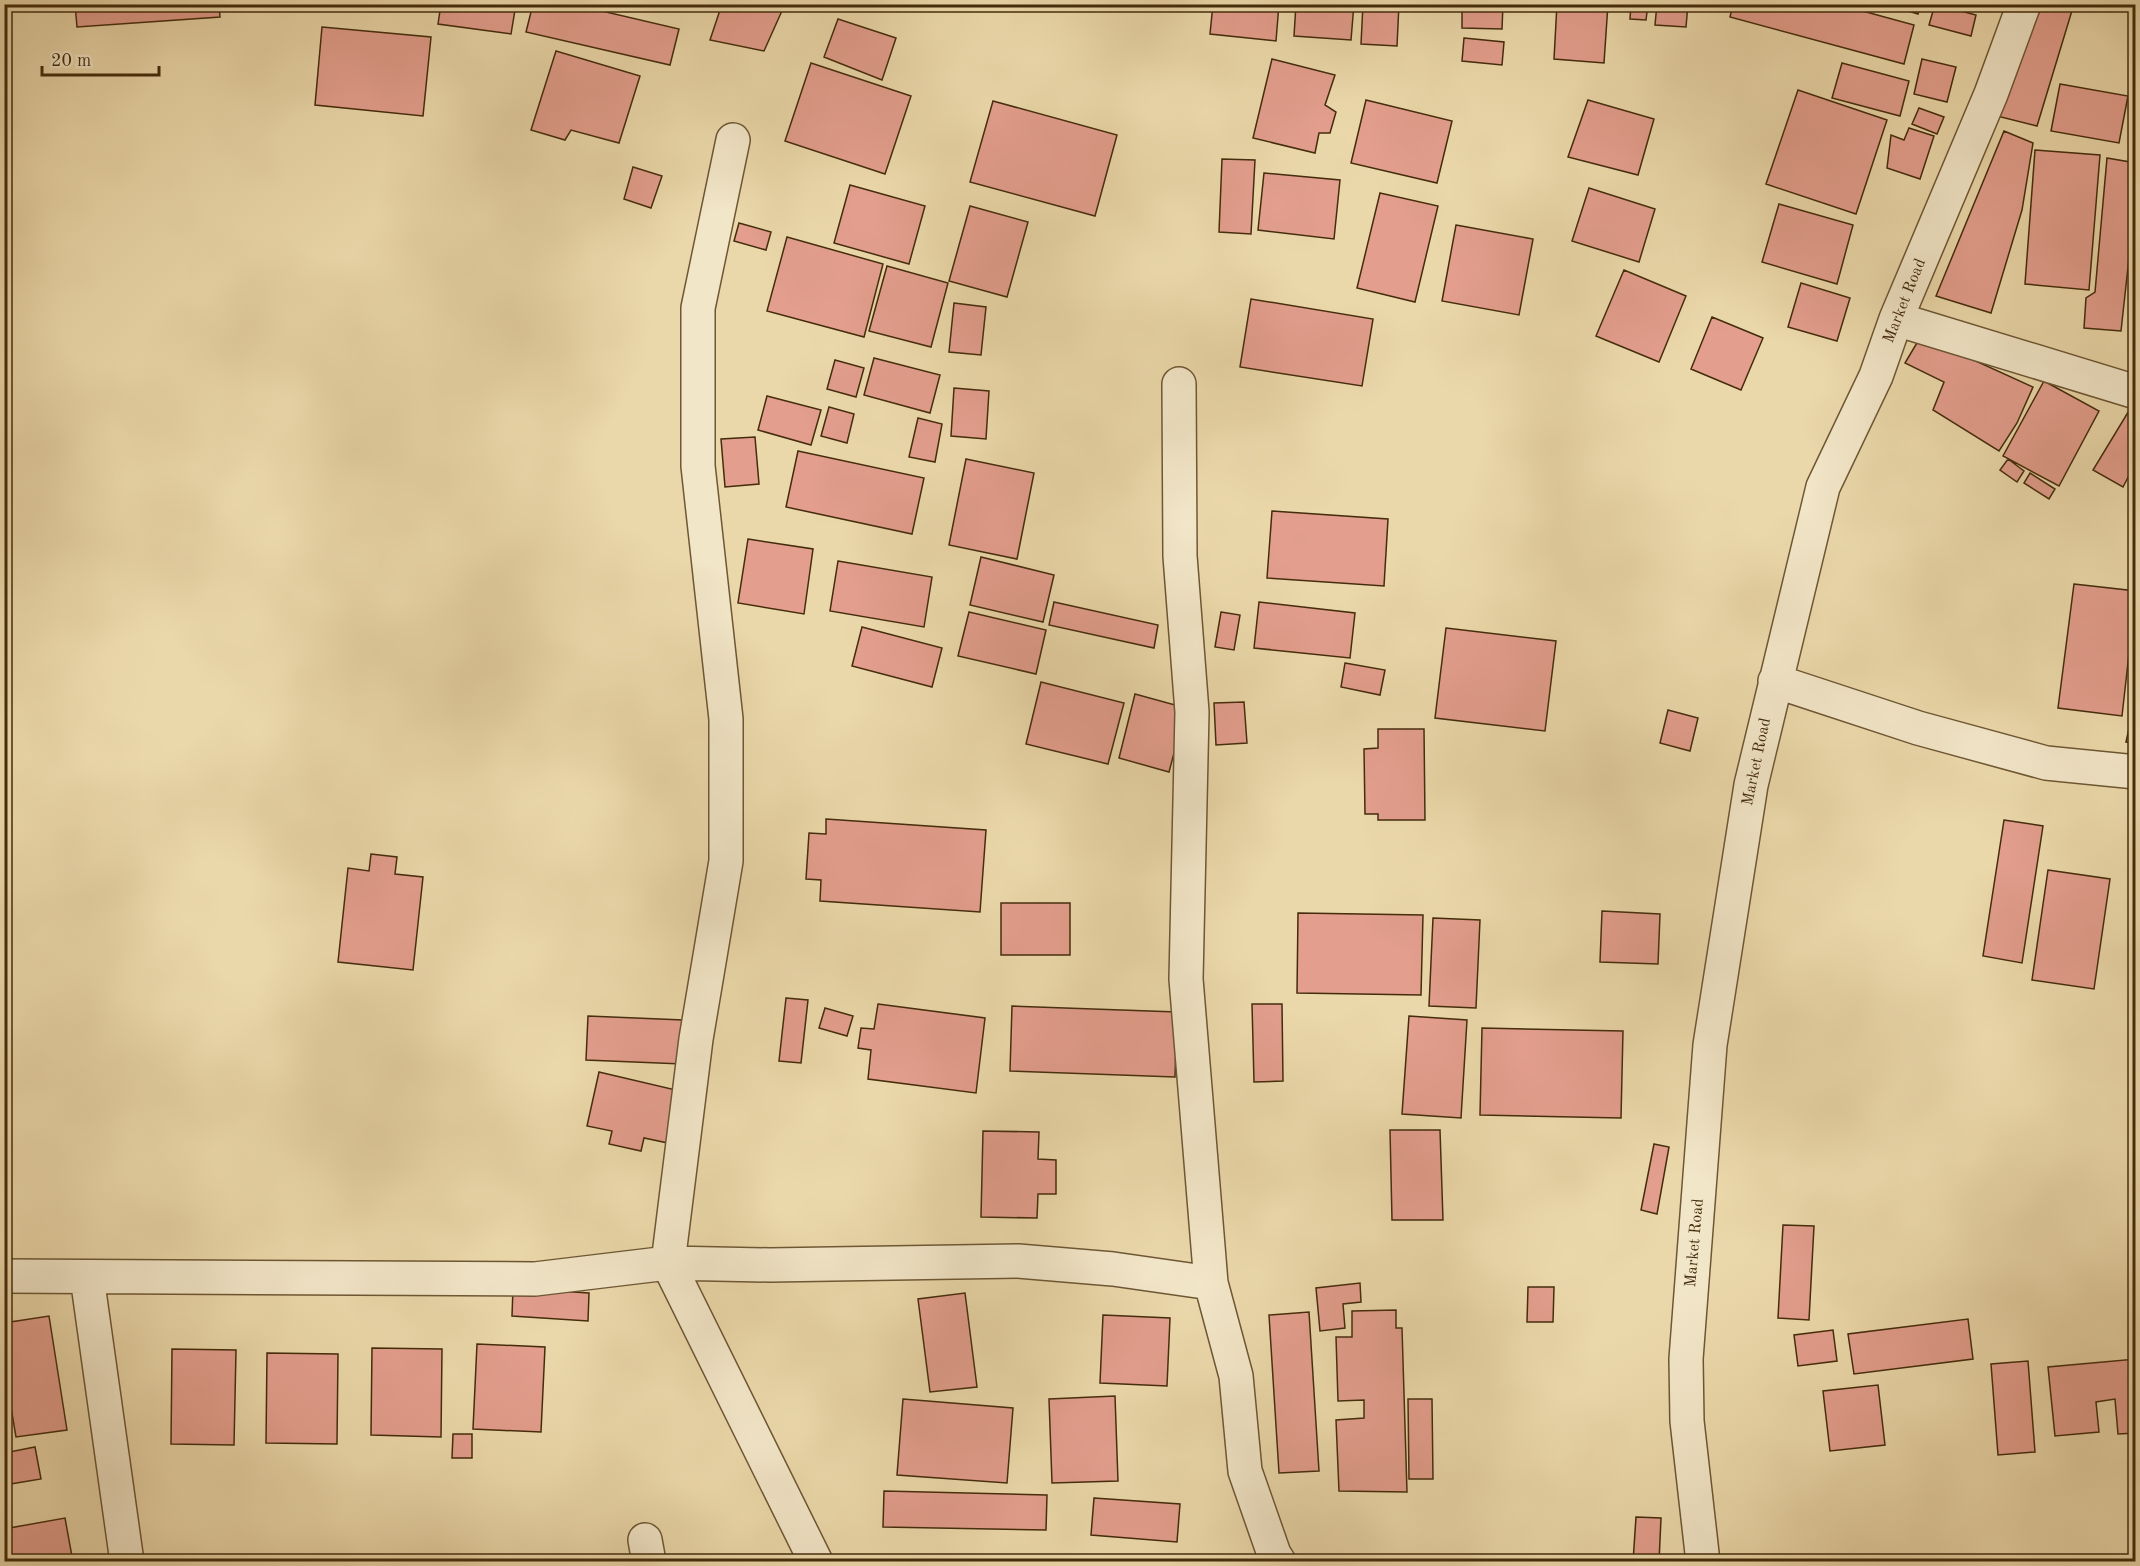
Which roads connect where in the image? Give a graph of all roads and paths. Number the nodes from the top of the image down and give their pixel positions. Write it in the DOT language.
graph roads {
  1 [pos="2024,4"];
  2 [pos="733,140"];
  3 [pos="1896,320"];
  4 [pos="1179,384"];
  5 [pos="2136,392"];
  6 [pos="1775,681"];
  7 [pos="2136,772"];
  8 [pos="668,1263"];
  9 [pos="4,1276"];
  10 [pos="87,1277"];
  11 [pos="1211,1283"];
  12 [pos="127,1562"];
  13 [pos="816,1562"];
  14 [pos="1279,1562"];
  15 [pos="1703,1562"];
  1 -- 3 [label="street, Market Road"];
  2 -- 8 [label="street"];
  3 -- 5 [label="street"];
  3 -- 6 [label="street, Market Road"];
  4 -- 11 [label="street"];
  6 -- 7 [label="street"];
  6 -- 15 [label="street, Market Road"];
  8 -- 10 [label="street"];
  8 -- 11 [label="street"];
  8 -- 13 [label="street"];
  9 -- 10 [label="street"];
  10 -- 12 [label="street"];
  11 -- 14 [label="street"];
}
